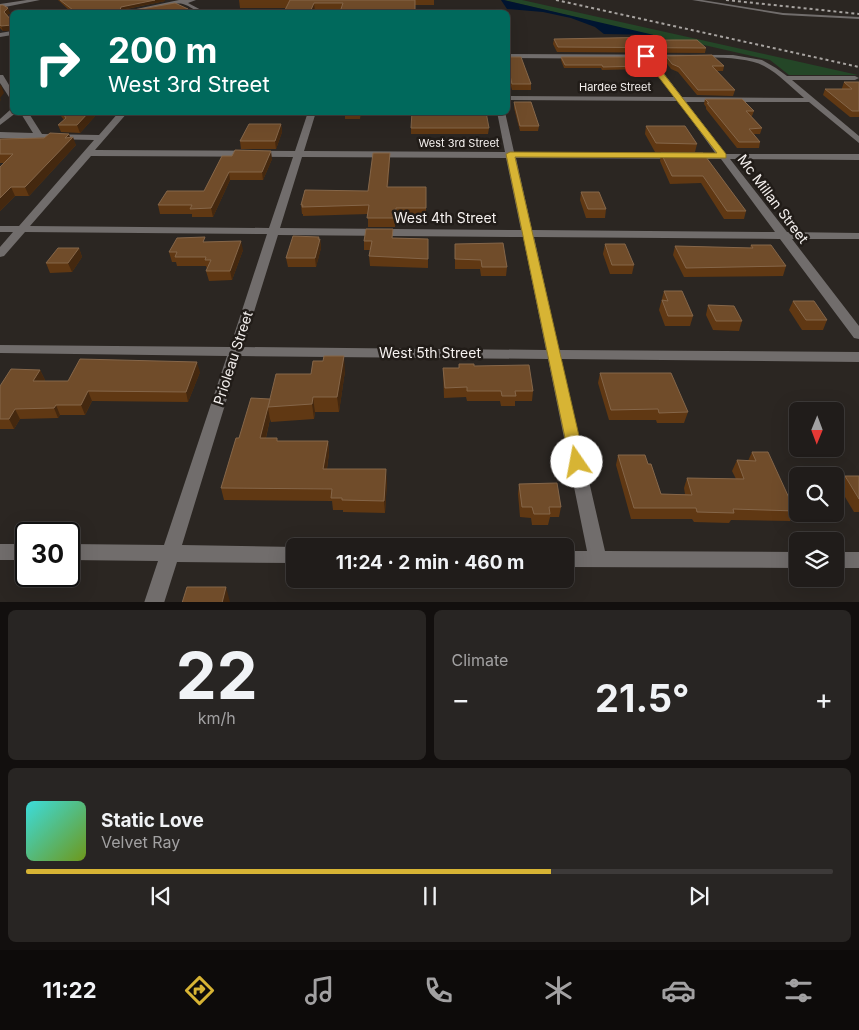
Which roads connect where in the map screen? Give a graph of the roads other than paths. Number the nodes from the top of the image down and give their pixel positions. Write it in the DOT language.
graph roads {
  1 [pos="37,0"];
  2 [pos="193,0"];
  3 [pos="694,0"];
  4 [pos="181,1"];
  5 [pos="0,6"];
  6 [pos="134,10"];
  7 [pos="198,10"];
  8 [pos="859,18"];
  9 [pos="510,56"];
  10 [pos="646,56"];
  11 [pos="0,77"];
  12 [pos="785,78"];
  13 [pos="855,78"];
  14 [pos="10,92"];
  15 [pos="510,98"];
  16 [pos="681,99"];
  17 [pos="812,100"];
  18 [pos="10,114"];
  19 [pos="26,115"];
  20 [pos="121,115"];
  21 [pos="311,115"];
  22 [pos="502,115"];
  23 [pos="0,122"];
  24 [pos="844,128"];
  25 [pos="859,128"];
  26 [pos="0,135"];
  27 [pos="39,136"];
  28 [pos="101,138"];
  29 [pos="859,140"];
  30 [pos="88,153"];
  31 [pos="299,153"];
  32 [pos="510,154"];
  33 [pos="723,156"];
  34 [pos="859,157"];
  35 [pos="0,229"];
  36 [pos="22,229"];
  37 [pos="273,232"];
  38 [pos="528,234"];
  39 [pos="784,236"];
  40 [pos="859,236"];
  41 [pos="0,254"];
  42 [pos="859,335"];
  43 [pos="0,350"];
  44 [pos="236,351"];
  45 [pos="555,354"];
  46 [pos="859,357"];
  47 [pos="0,552"];
  48 [pos="15,552"];
  49 [pos="80,552"];
  50 [pos="170,553"];
  51 [pos="286,555"];
  52 [pos="574,559"];
  53 [pos="598,559"];
  54 [pos="789,560"];
  55 [pos="844,560"];
  56 [pos="859,560"];
  57 [pos="154,602"];
  1 -- 5 [label="street"];
  2 -- 4 [label="street"];
  3 -- 8 [label="lane"];
  4 -- 6 [label="street"];
  4 -- 7 [label="street"];
  9 -- 10 [label="street"];
  10 -- 12 [label="street"];
  10 -- 16 [label="street, Mc Millan Street"];
  11 -- 14 [label="street"];
  12 -- 13 [label="street"];
  12 -- 17 [label="street"];
  15 -- 16 [label="street, Hardee Street"];
  16 -- 17 [label="street, Hardee Street"];
  16 -- 33 [label="street, Mc Millan Street"];
  17 -- 24 [label="street"];
  18 -- 23 [label="street"];
  19 -- 27 [label="street"];
  20 -- 28 [label="street"];
  21 -- 31 [label="street, Prioleau Street"];
  22 -- 32 [label="street"];
  24 -- 25 [label="street"];
  24 -- 29 [label="street"];
  26 -- 27 [label="street"];
  27 -- 28 [label="street"];
  28 -- 30 [label="street"];
  30 -- 31 [label="street, West 3rd Street"];
  30 -- 36 [label="street"];
  31 -- 32 [label="street, West 3rd Street"];
  31 -- 37 [label="street, Prioleau Street"];
  32 -- 33 [label="street, West 3rd Street"];
  32 -- 38 [label="street"];
  33 -- 34 [label="street, West 3rd Street"];
  33 -- 39 [label="street, Mc Millan Street"];
  35 -- 36 [label="street, West 4th Street"];
  36 -- 37 [label="street, West 4th Street"];
  36 -- 41 [label="street"];
  37 -- 38 [label="street, West 4th Street"];
  37 -- 44 [label="street, Prioleau Street"];
  38 -- 39 [label="street, West 4th Street"];
  38 -- 45 [label="street"];
  39 -- 40 [label="street, West 4th Street"];
  39 -- 42 [label="street, Mc Millan Street"];
  43 -- 44 [label="street, West 5th Street"];
  44 -- 45 [label="street, West 5th Street"];
  44 -- 50 [label="street, Prioleau Street"];
  45 -- 46 [label="street, West 5th Street"];
  45 -- 53 [label="street"];
  47 -- 48 [label="street"];
  49 -- 50 [label="street"];
  50 -- 51 [label="street"];
  50 -- 57 [label="street, Prioleau Street"];
  52 -- 53 [label="street"];
  53 -- 54 [label="street"];
  55 -- 56 [label="street"];
}
